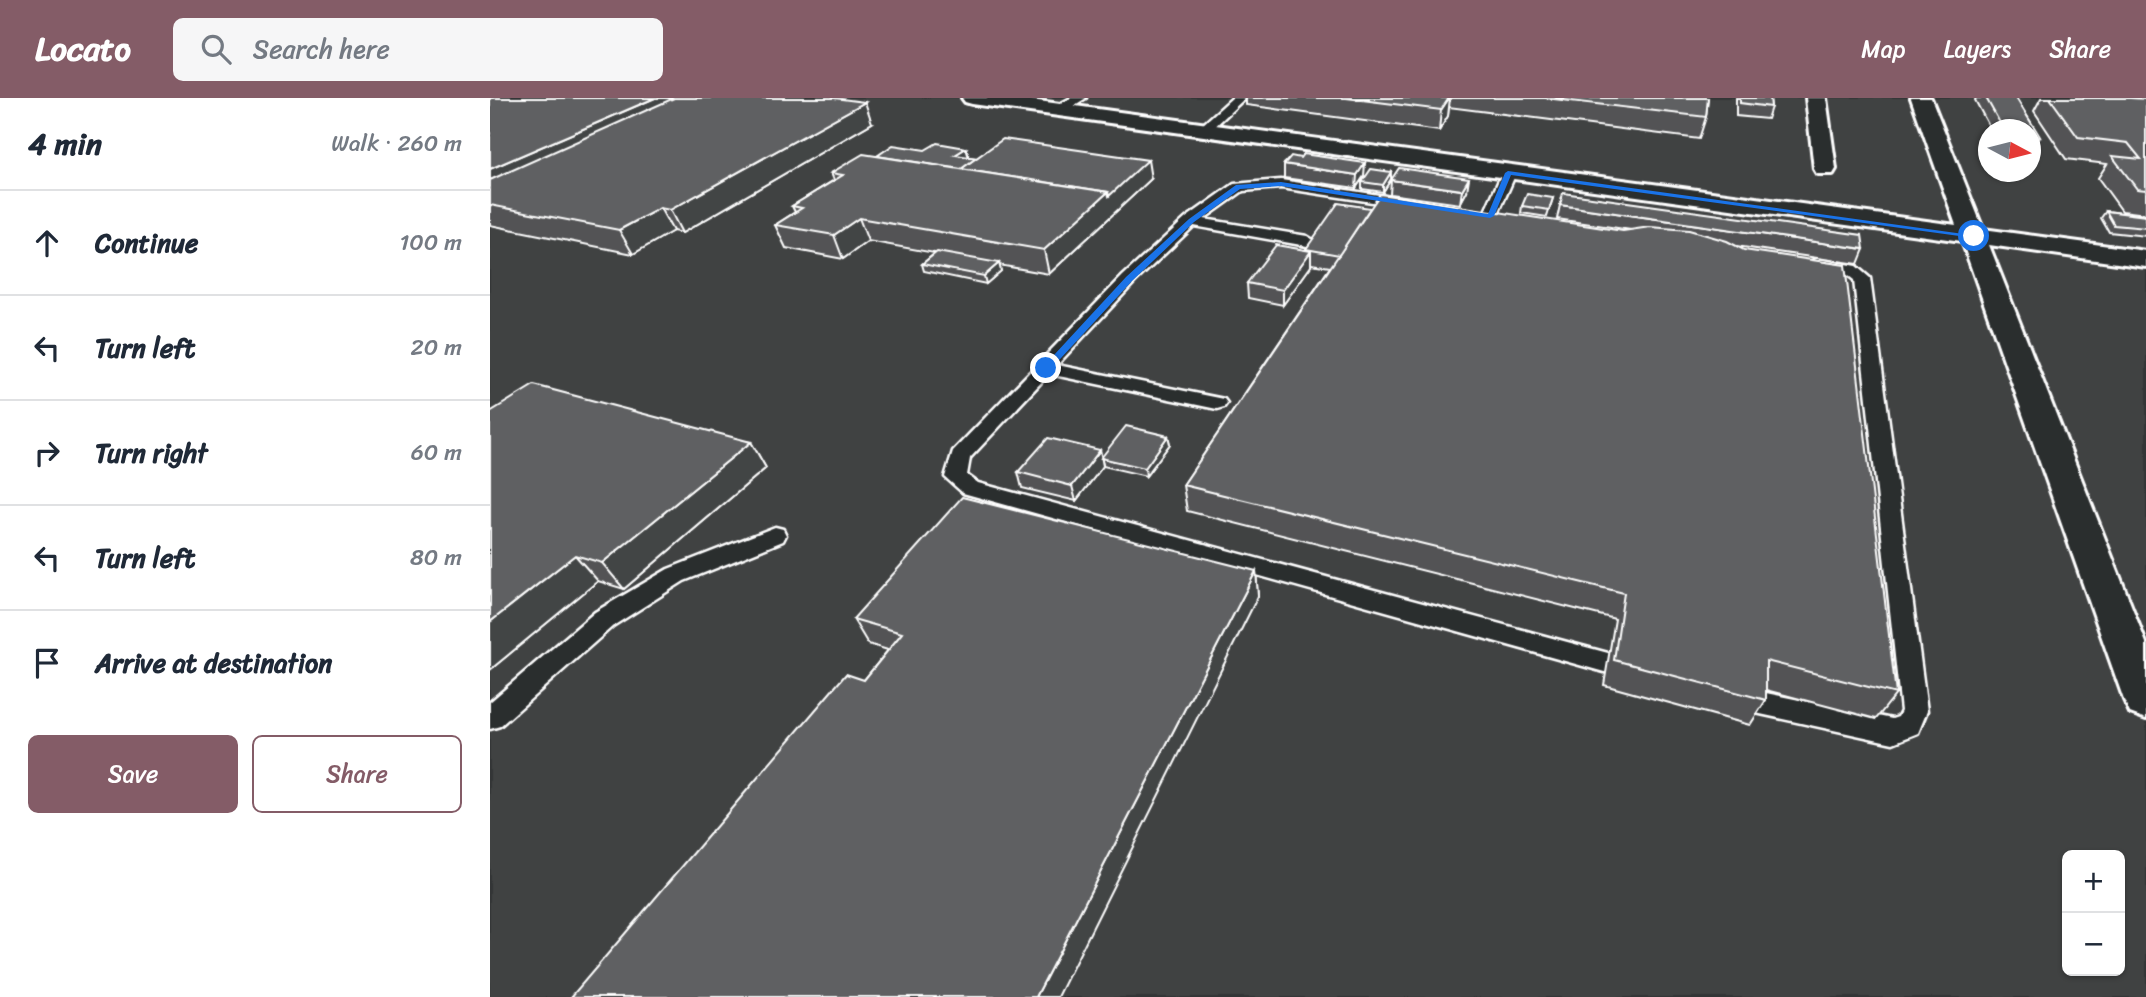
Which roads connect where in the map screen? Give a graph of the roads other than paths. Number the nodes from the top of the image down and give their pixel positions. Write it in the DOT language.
graph roads {
  1 [pos="972,98"];
  2 [pos="1080,98"];
  3 [pos="1239,98"];
  4 [pos="1816,98"];
  5 [pos="1921,98"];
  6 [pos="1060,109"];
  7 [pos="1205,129"];
  8 [pos="1825,169"];
  9 [pos="1508,173"];
  10 [pos="1425,206"];
  11 [pos="1491,216"];
  12 [pos="1191,221"];
  13 [pos="1974,236"];
  14 [pos="1307,241"];
  15 [pos="2146,259"];
  16 [pos="1795,261"];
  17 [pos="1046,368"];
  18 [pos="1217,403"];
  19 [pos="775,535"];
  20 [pos="1608,663"];
  21 [pos="2146,700"];
  22 [pos="1751,701"];
  23 [pos="490,718"];
  1 -- 6 [label="street"];
  2 -- 6 [label="lane"];
  3 -- 7 [label="lane"];
  4 -- 8 [label="street"];
  5 -- 13 [label="street"];
  6 -- 7 [label="street"];
  7 -- 9 [label="street"];
  9 -- 11 [label="lane"];
  9 -- 13 [label="street"];
  10 -- 12 [label="lane"];
  12 -- 14 [label="lane"];
  12 -- 17 [label="lane"];
  13 -- 15 [label="street"];
  13 -- 21 [label="street"];
  16 -- 22 [label="lane"];
  17 -- 18 [label="lane"];
  17 -- 20 [label="lane"];
  19 -- 23 [label="lane"];
}
